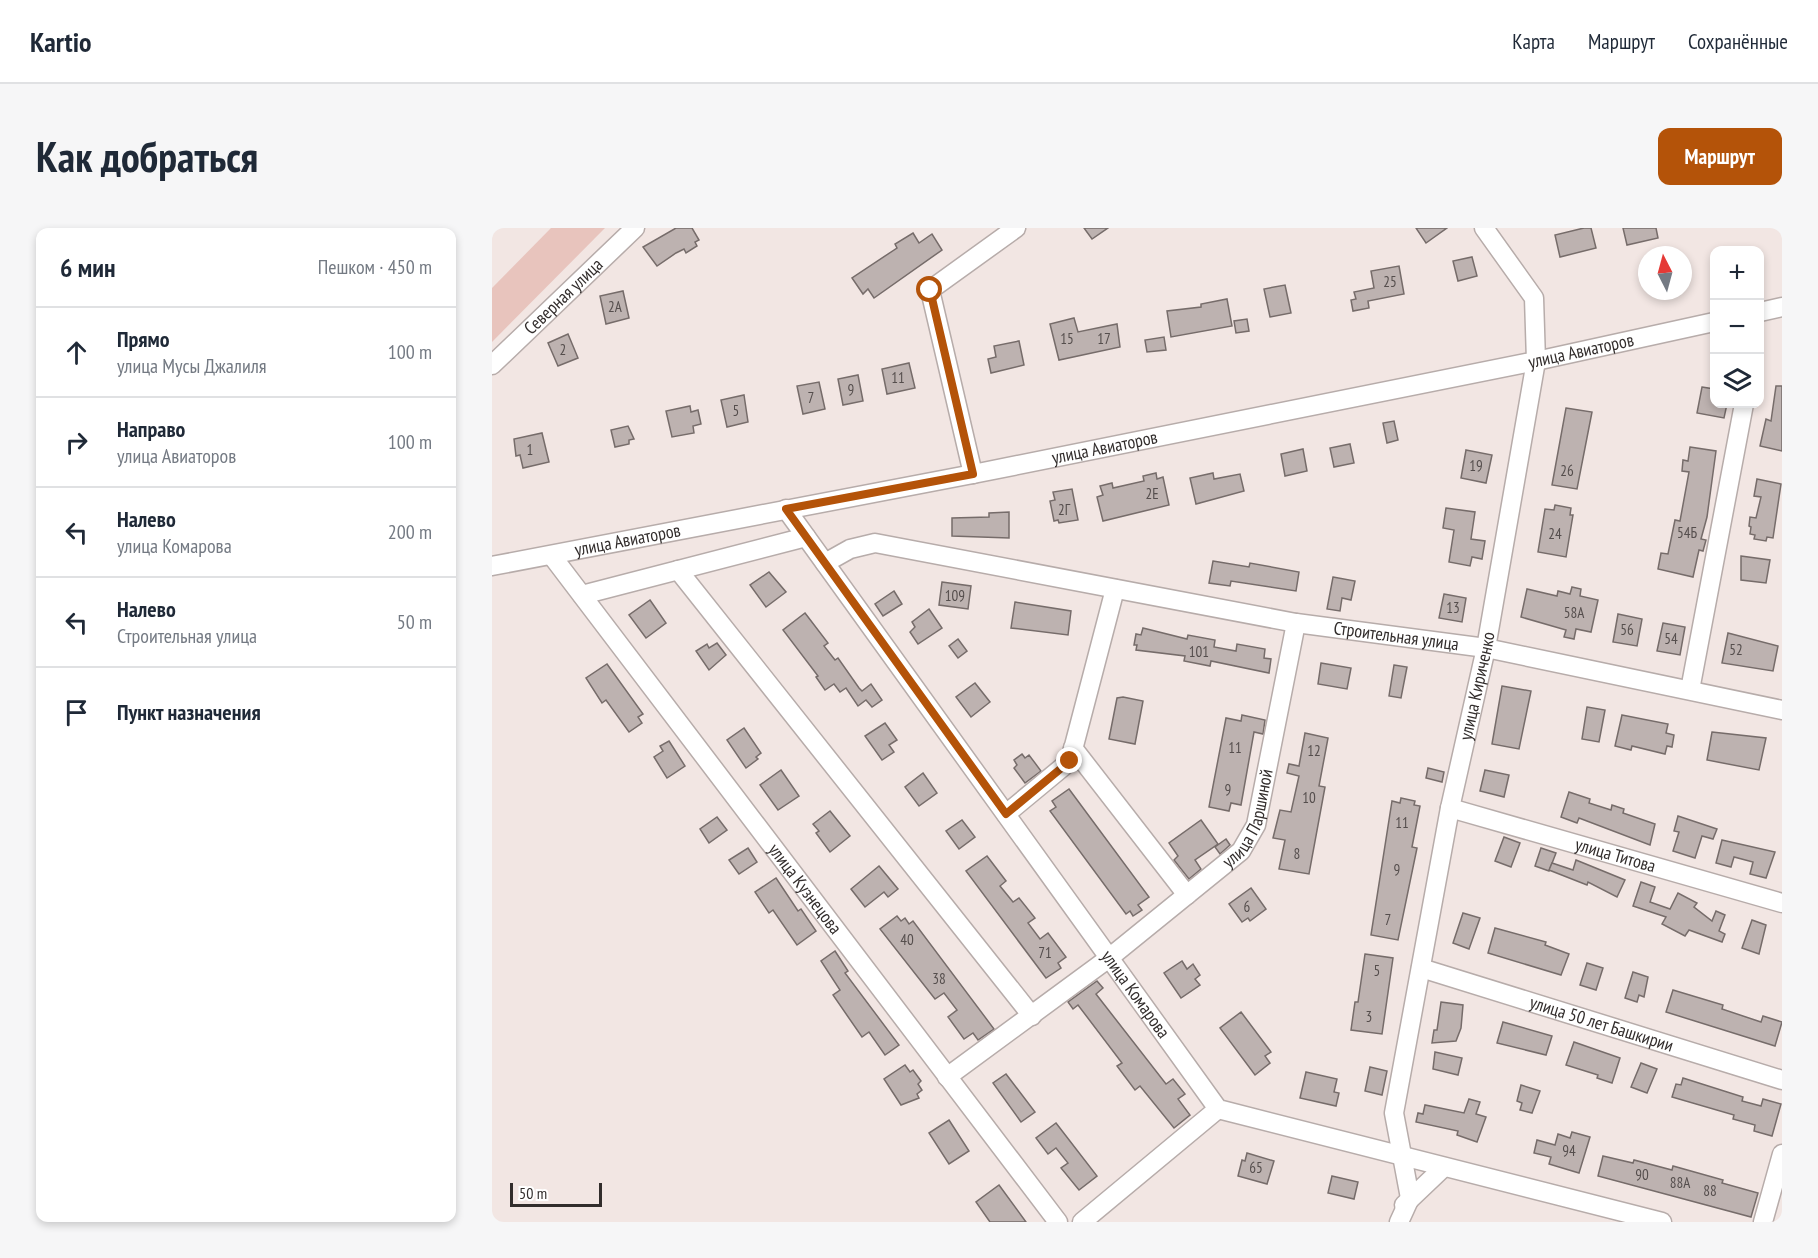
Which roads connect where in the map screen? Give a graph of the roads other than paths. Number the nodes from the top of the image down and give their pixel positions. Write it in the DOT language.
graph roads {
  1 [pos="635,228"];
  2 [pos="1016,228"];
  3 [pos="1484,228"];
  4 [pos="1782,307"];
  5 [pos="1764,311"];
  6 [pos="1710,323"];
  7 [pos="1536,361"];
  8 [pos="492,365"];
  9 [pos="1743,408"];
  10 [pos="973,474"];
  11 [pos="786,509"];
  12 [pos="806,537"];
  13 [pos="552,556"];
  14 [pos="825,563"];
  15 [pos="492,566"];
  16 [pos="678,570"];
  17 [pos="1115,589"];
  18 [pos="582,595"];
  19 [pos="1296,623"];
  20 [pos="1486,648"];
  21 [pos="1689,690"];
  22 [pos="1782,710"];
  23 [pos="1073,748"];
  24 [pos="1450,808"];
  25 [pos="1006,814"];
  26 [pos="1187,895"];
  27 [pos="1782,903"];
  28 [pos="1109,958"];
  29 [pos="1421,968"];
  30 [pos="1032,1016"];
  31 [pos="947,1077"];
  32 [pos="1782,1080"];
  33 [pos="1218,1109"];
  34 [pos="1782,1154"];
  35 [pos="1403,1157"];
  36 [pos="1444,1167"];
  37 [pos="1410,1198"];
  38 [pos="1058,1222"];
  39 [pos="1082,1222"];
  40 [pos="1389,1222"];
  41 [pos="1399,1222"];
  42 [pos="1662,1222"];
  43 [pos="1763,1222"];
  1 -- 8 [label="street, Северная улица"];
  2 -- 10 [label="street"];
  3 -- 7 [label="street, улица Кириченко"];
  4 -- 5 [label="street"];
  6 -- 7 [label="street, улица Авиаторов"];
  7 -- 10 [label="street, улица Авиаторов"];
  7 -- 20 [label="street, улица Кириченко"];
  9 -- 21 [label="street"];
  10 -- 11 [label="street, улица Авиаторов"];
  11 -- 12 [label="street, улица Комарова"];
  11 -- 13 [label="street, улица Авиаторов"];
  12 -- 14 [label="street, улица Комарова"];
  12 -- 16 [label="street"];
  13 -- 15 [label="street, улица Авиаторов"];
  13 -- 18 [label="street, улица Кузнецова"];
  14 -- 17 [label="street, Строительная улица"];
  14 -- 25 [label="street, улица Комарова"];
  16 -- 18 [label="street"];
  16 -- 30 [label="street"];
  17 -- 19 [label="street, Строительная улица"];
  17 -- 23 [label="street"];
  18 -- 31 [label="street, улица Кузнецова"];
  19 -- 20 [label="street, Строительная улица"];
  19 -- 26 [label="street, улица Паршиной"];
  20 -- 21 [label="street, Строительная улица"];
  20 -- 24 [label="street, улица Кириченко"];
  21 -- 22 [label="street, Строительная улица"];
  23 -- 25 [label="street"];
  23 -- 26 [label="street"];
  24 -- 27 [label="street, улица Титова"];
  24 -- 29 [label="street, улица Кириченко"];
  25 -- 28 [label="street, улица Комарова"];
  26 -- 28 [label="street, улица Паршиной"];
  28 -- 30 [label="street, улица Паршиной"];
  28 -- 33 [label="street, улица Комарова"];
  29 -- 32 [label="street, улица 50 лет Башкирии"];
  29 -- 35 [label="street, улица Кириченко"];
  30 -- 31 [label="street, улица Паршиной"];
  31 -- 38 [label="street, улица Кузнецова"];
  33 -- 35 [label="street"];
  33 -- 39 [label="street"];
  34 -- 43 [label="street"];
  35 -- 36 [label="street"];
  35 -- 37 [label="street, улица Кириченко"];
  36 -- 37 [label="street"];
  36 -- 42 [label="street"];
  37 -- 40 [label="street"];
  37 -- 41 [label="street"];
}
